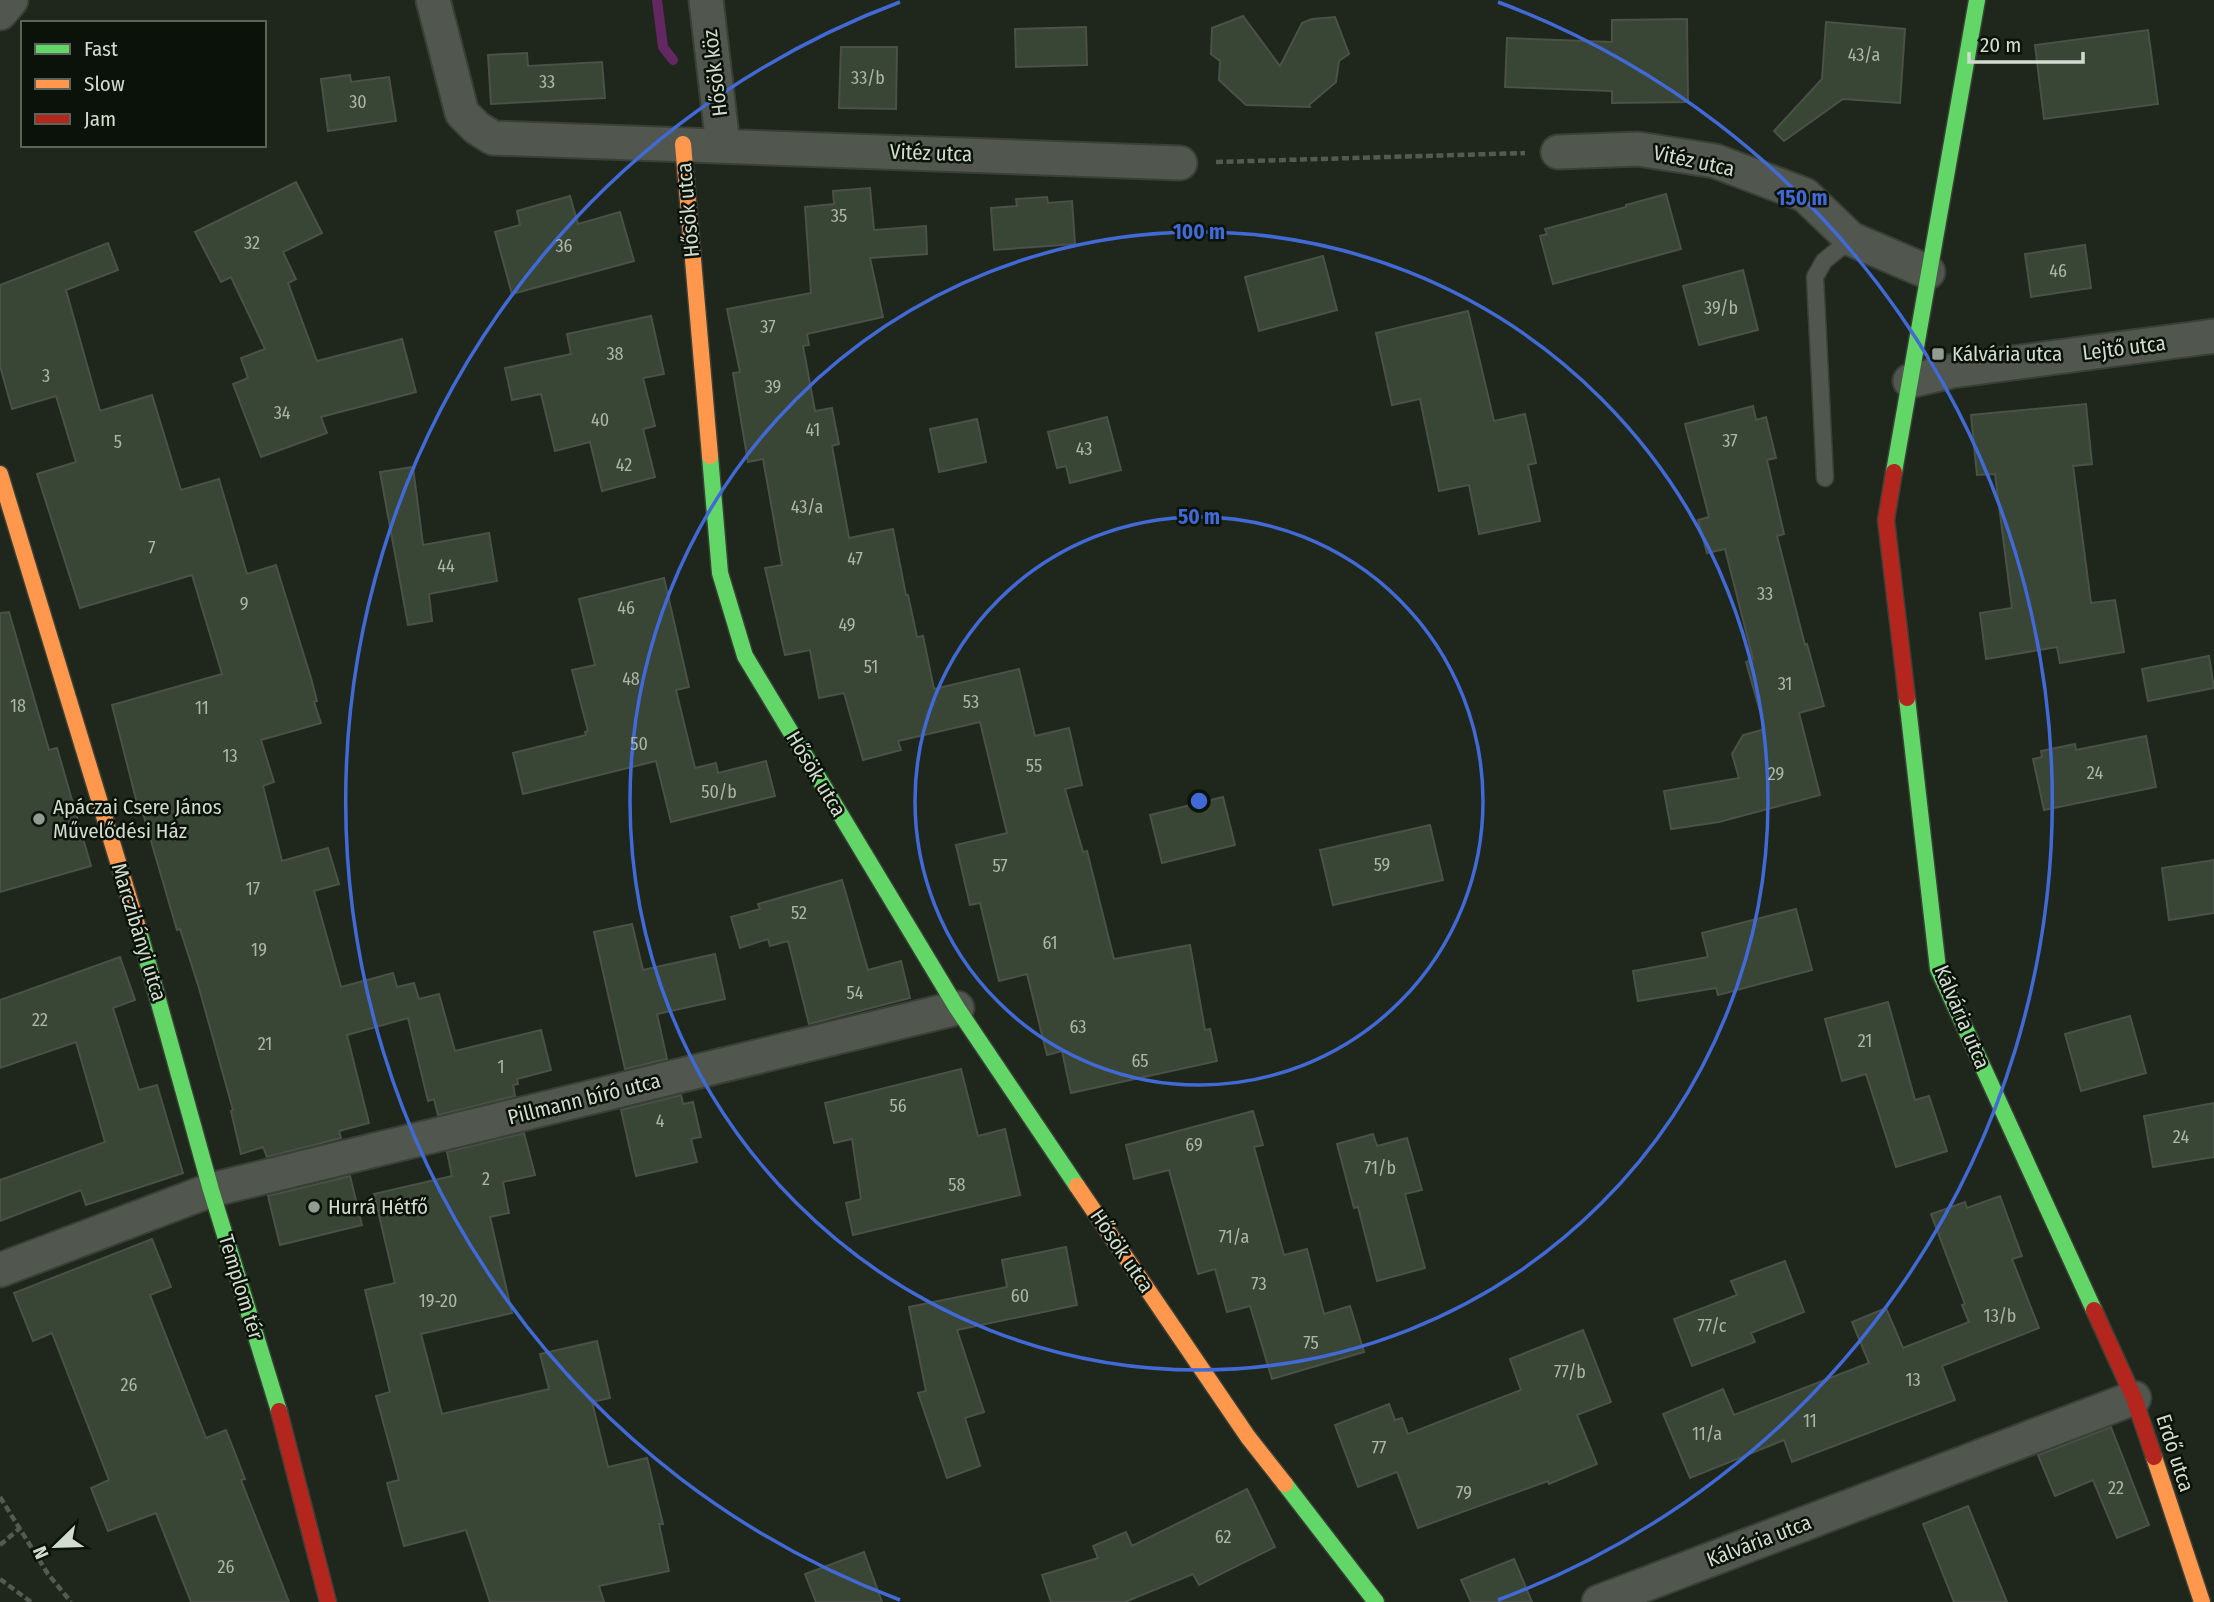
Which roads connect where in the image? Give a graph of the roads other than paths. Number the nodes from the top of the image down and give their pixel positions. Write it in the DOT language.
graph roads {
  1 [pos="11,0"];
  2 [pos="433,0"];
  3 [pos="706,0"];
  4 [pos="1976,0"];
  5 [pos="0,13"];
  6 [pos="683,144"];
  7 [pos="723,145"];
  8 [pos="1558,152"];
  9 [pos="1180,163"];
  10 [pos="1851,239"];
  11 [pos="1928,272"];
  12 [pos="2214,337"];
  13 [pos="1910,381"];
  14 [pos="0,474"];
  15 [pos="1825,478"];
  16 [pos="957,1008"];
  17 [pos="211,1190"];
  18 [pos="0,1270"];
  19 [pos="2134,1398"];
  20 [pos="328,1602"];
  21 [pos="1376,1602"];
  22 [pos="1599,1602"];
  23 [pos="2202,1602"];
  1 -- 5 [label="street"];
  2 -- 6 [label="street, Hősök utca"];
  3 -- 7 [label="street, Hősök köz"];
  4 -- 11 [label="street, Kálvária utca"];
  6 -- 7 [label="street, Vitéz utca"];
  6 -- 16 [label="street, Hősök utca"];
  7 -- 9 [label="street, Vitéz utca"];
  8 -- 10 [label="street, Vitéz utca"];
  10 -- 11 [label="street, Vitéz utca"];
  10 -- 15 [label="lane"];
  11 -- 13 [label="street, Kálvária utca"];
  12 -- 13 [label="street, Lejtő utca"];
  13 -- 19 [label="street, Kálvária utca"];
  14 -- 17 [label="street, Marczibányi utca"];
  16 -- 17 [label="street, Pillmann bíró utca"];
  16 -- 21 [label="street, Hősök utca"];
  17 -- 18 [label="street"];
  17 -- 20 [label="street, Templom tér"];
  19 -- 22 [label="street, Kálvária utca"];
  19 -- 23 [label="street, Erdő utca"];
}
